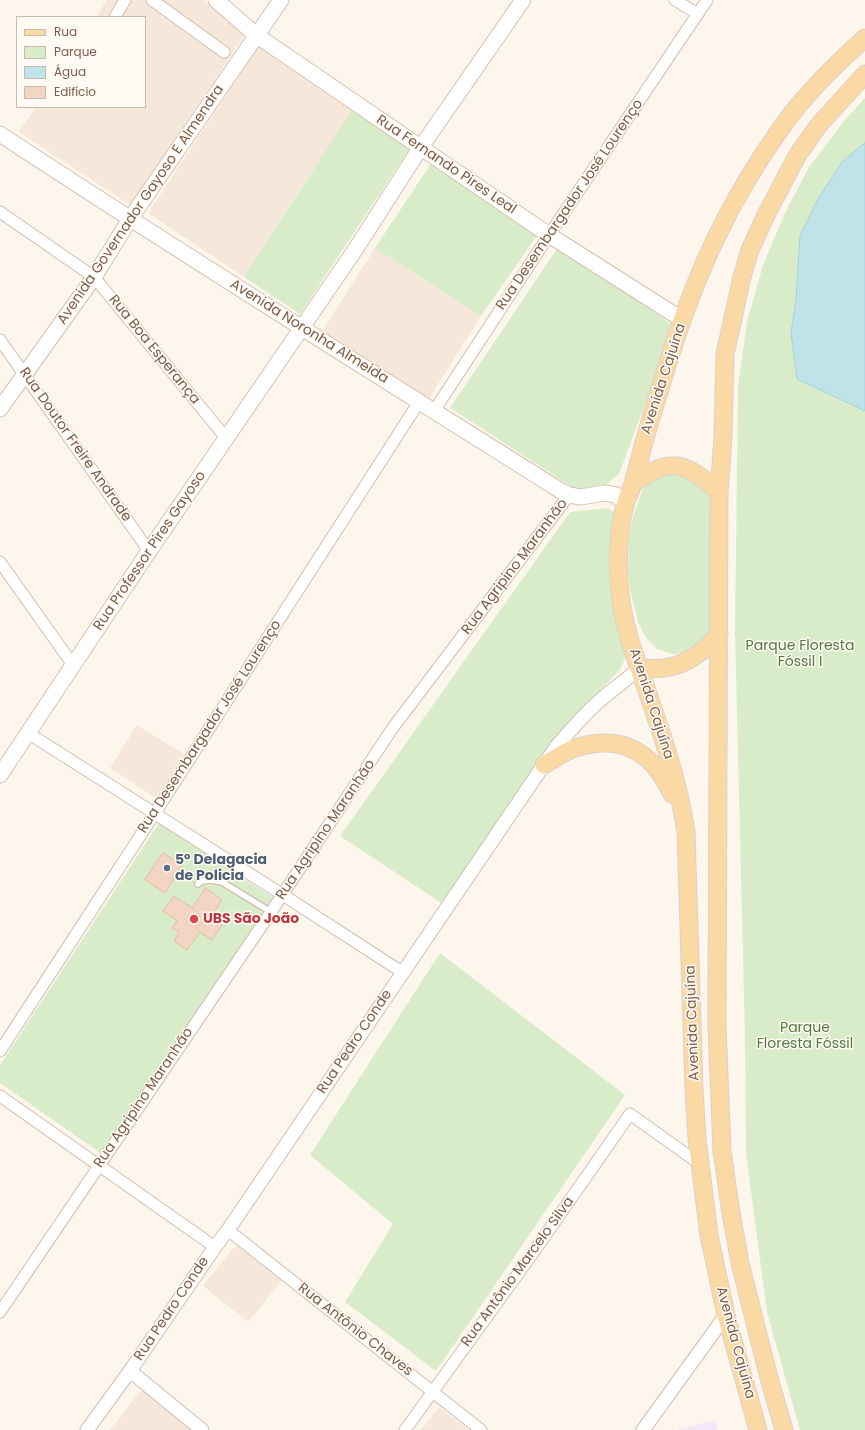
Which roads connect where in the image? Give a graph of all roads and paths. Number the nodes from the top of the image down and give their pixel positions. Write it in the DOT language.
graph roads {
  1 [pos="125,0"];
  2 [pos="152,0"];
  3 [pos="216,0"];
  4 [pos="281,0"];
  5 [pos="523,0"];
  6 [pos="675,0"];
  7 [pos="707,0"];
  8 [pos="698,14"];
  9 [pos="116,16"];
  10 [pos="256,35"];
  11 [pos="865,38"];
  12 [pos="224,52"];
  13 [pos="865,74"];
  14 [pos="0,134"];
  15 [pos="421,147"];
  16 [pos="0,212"];
  17 [pos="130,219"];
  18 [pos="549,235"];
  19 [pos="94,277"];
  20 [pos="683,320"];
  21 [pos="302,328"];
  22 [pos="0,340"];
  23 [pos="25,375"];
  24 [pos="419,402"];
  25 [pos="0,409"];
  26 [pos="434,411"];
  27 [pos="226,438"];
  28 [pos="634,483"];
  29 [pos="719,492"];
  30 [pos="569,495"];
  31 [pos="625,504"];
  32 [pos="149,551"];
  33 [pos="0,562"];
  34 [pos="719,634"];
  35 [pos="73,665"];
  36 [pos="639,668"];
  37 [pos="28,733"];
  38 [pos="544,765"];
  39 [pos="0,773"];
  40 [pos="155,813"];
  41 [pos="685,820"];
  42 [pos="198,884"];
  43 [pos="283,895"];
  44 [pos="271,912"];
  45 [pos="402,972"];
  46 [pos="0,1051"];
  47 [pos="0,1096"];
  48 [pos="700,1164"];
  49 [pos="98,1166"];
  50 [pos="228,1230"];
  51 [pos="215,1246"];
  52 [pos="0,1312"];
  53 [pos="726,1315"];
  54 [pos="130,1371"];
  55 [pos="433,1392"];
  56 [pos="87,1430"];
  57 [pos="202,1430"];
  58 [pos="405,1430"];
  59 [pos="481,1430"];
  60 [pos="643,1430"];
  61 [pos="758,1430"];
  62 [pos="784,1430"];
  1 -- 9 [label="street"];
  2 -- 12 [label="street"];
  3 -- 10 [label="main road, Rua Fernando Pires Leal"];
  4 -- 10 [label="main road, Avenida Governador Gayoso E Almendra"];
  5 -- 15 [label="main road, Rua Professor Pires Gayoso"];
  6 -- 8 [label="street"];
  7 -- 8 [label="street, Rua Desembargador José Lourenço"];
  8 -- 18 [label="street, Rua Desembargador José Lourenço"];
  10 -- 15 [label="main road, Rua Fernando Pires Leal"];
  10 -- 17 [label="main road, Avenida Governador Gayoso E Almendra"];
  11 -- 20 [label="main road, Avenida Cajuína"];
  13 -- 29 [label="main road, Avenida Cajuína"];
  14 -- 17 [label="main road, Avenida Noronha Almeida"];
  15 -- 18 [label="main road, Rua Fernando Pires Leal"];
  15 -- 21 [label="main road, Rua Professor Pires Gayoso"];
  16 -- 19 [label="street, Rua Boa Esperança"];
  17 -- 19 [label="main road, Avenida Governador Gayoso E Almendra"];
  17 -- 21 [label="main road, Avenida Noronha Almeida"];
  18 -- 20 [label="main road, Rua Fernando Pires Leal"];
  18 -- 26 [label="street, Rua Desembargador José Lourenço"];
  19 -- 23 [label="main road, Avenida Governador Gayoso E Almendra"];
  19 -- 27 [label="street, Rua Boa Esperança"];
  20 -- 28 [label="main road, Avenida Cajuína"];
  21 -- 24 [label="main road, Avenida Noronha Almeida"];
  21 -- 27 [label="main road, Rua Professor Pires Gayoso"];
  22 -- 23 [label="street, Rua Doutor Freire Andrade"];
  23 -- 25 [label="main road, Avenida Governador Gayoso E Almendra"];
  23 -- 32 [label="street, Rua Doutor Freire Andrade"];
  24 -- 26 [label="main road, Avenida Noronha Almeida"];
  24 -- 40 [label="street, Rua Desembargador José Lourenço"];
  26 -- 30 [label="main road, Avenida Noronha Almeida"];
  27 -- 32 [label="main road, Rua Professor Pires Gayoso"];
  28 -- 29 [label="main road"];
  28 -- 31 [label="main road, Avenida Cajuína"];
  29 -- 34 [label="main road, Avenida Cajuína"];
  30 -- 31 [label="main road, Avenida Noronha Almeida"];
  30 -- 43 [label="street, Rua Agripino Maranhão"];
  31 -- 36 [label="main road, Avenida Cajuína"];
  32 -- 35 [label="main road, Rua Professor Pires Gayoso"];
  33 -- 35 [label="street"];
  34 -- 36 [label="main road"];
  34 -- 62 [label="main road, Avenida Cajuína"];
  35 -- 37 [label="main road, Rua Professor Pires Gayoso"];
  36 -- 38 [label="street, Rua Pedro Conde"];
  36 -- 41 [label="main road, Avenida Cajuína"];
  37 -- 39 [label="main road, Rua Professor Pires Gayoso"];
  37 -- 40 [label="street"];
  38 -- 41 [label="main road"];
  38 -- 45 [label="street, Rua Pedro Conde"];
  40 -- 43 [label="street"];
  40 -- 46 [label="street, Rua Desembargador José Lourenço"];
  41 -- 48 [label="main road, Avenida Cajuína"];
  42 -- 44 [label="lane"];
  43 -- 44 [label="street, Rua Agripino Maranhão"];
  43 -- 45 [label="street"];
  44 -- 49 [label="street, Rua Agripino Maranhão"];
  45 -- 50 [label="street, Rua Pedro Conde"];
  47 -- 49 [label="street"];
  48 -- 53 [label="main road, Avenida Cajuína"];
  48 -- 55 [label="street, Rua Antônio Marcelo Silva"];
  49 -- 51 [label="street"];
  49 -- 52 [label="street, Rua Agripino Maranhão"];
  50 -- 51 [label="street, Rua Pedro Conde"];
  50 -- 55 [label="street, Rua Antônio Chaves"];
  51 -- 54 [label="street, Rua Pedro Conde"];
  53 -- 60 [label="street"];
  53 -- 61 [label="main road, Avenida Cajuína"];
  54 -- 56 [label="street, Rua Pedro Conde"];
  54 -- 57 [label="street"];
  55 -- 58 [label="street, Rua Antônio Marcelo Silva"];
  55 -- 59 [label="street, Rua Antônio Chaves"];
}
